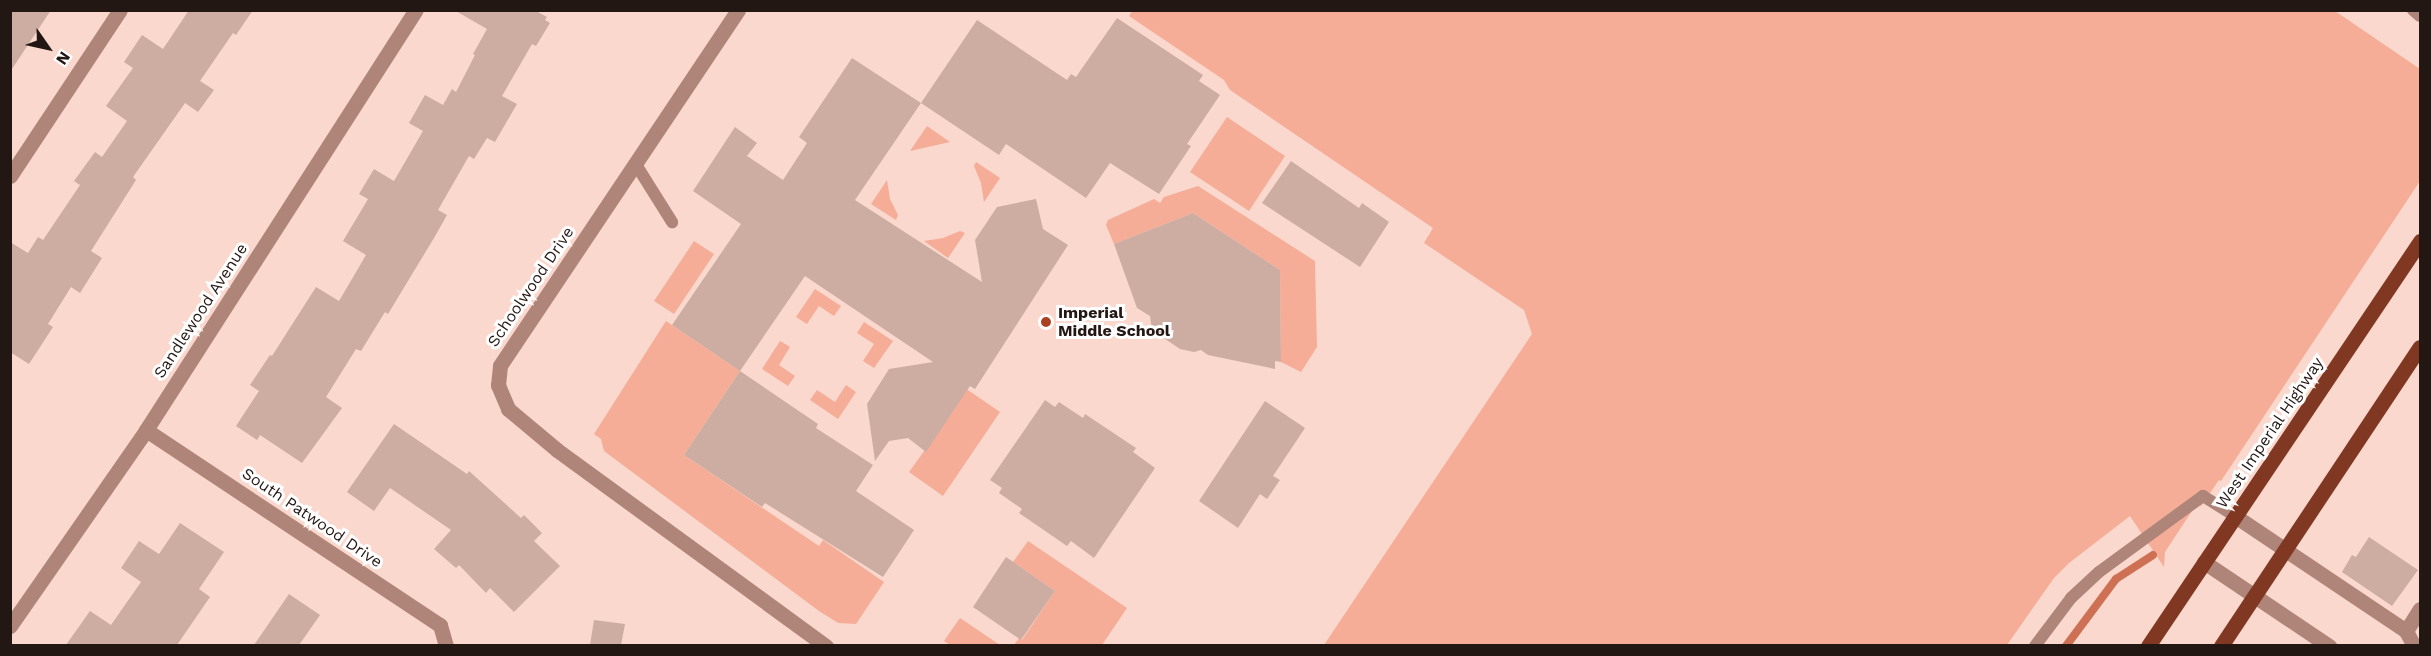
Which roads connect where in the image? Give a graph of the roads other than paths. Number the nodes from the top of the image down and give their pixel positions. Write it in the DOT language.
graph roads {
  1 [pos="120,10"];
  2 [pos="416,10"];
  3 [pos="738,10"];
  4 [pos="2413,10"];
  5 [pos="2421,16"];
  6 [pos="635,163"];
  7 [pos="10,176"];
  8 [pos="672,222"];
  9 [pos="2421,241"];
  10 [pos="2421,347"];
  11 [pos="146,430"];
  12 [pos="2235,516"];
  13 [pos="2285,549"];
  14 [pos="2204,562"];
  15 [pos="2255,596"];
  16 [pos="2421,609"];
  17 [pos="10,626"];
  18 [pos="2406,631"];
  19 [pos="446,645"];
  20 [pos="826,645"];
  21 [pos="2035,645"];
  22 [pos="2148,645"];
  23 [pos="2222,645"];
  24 [pos="2329,645"];
  25 [pos="2414,645"];
  1 -- 7 [label="street"];
  2 -- 11 [label="street, Sandlewood Avenue"];
  3 -- 6 [label="street, Schoolwood Drive"];
  4 -- 5 [label="lane"];
  6 -- 8 [label="lane"];
  6 -- 20 [label="street, Schoolwood Drive"];
  9 -- 12 [label="main road, West Imperial Highway"];
  10 -- 13 [label="main road"];
  11 -- 17 [label="street, Sandlewood Avenue"];
  11 -- 19 [label="street, South Patwood Drive"];
  12 -- 13 [label="street"];
  12 -- 14 [label="main road, West Imperial Highway"];
  12 -- 21 [label="lane"];
  13 -- 15 [label="main road"];
  13 -- 18 [label="street"];
  14 -- 15 [label="street"];
  14 -- 22 [label="main road, West Imperial Highway"];
  15 -- 23 [label="main road"];
  15 -- 24 [label="street"];
  16 -- 18 [label="street"];
  18 -- 25 [label="street"];
}
